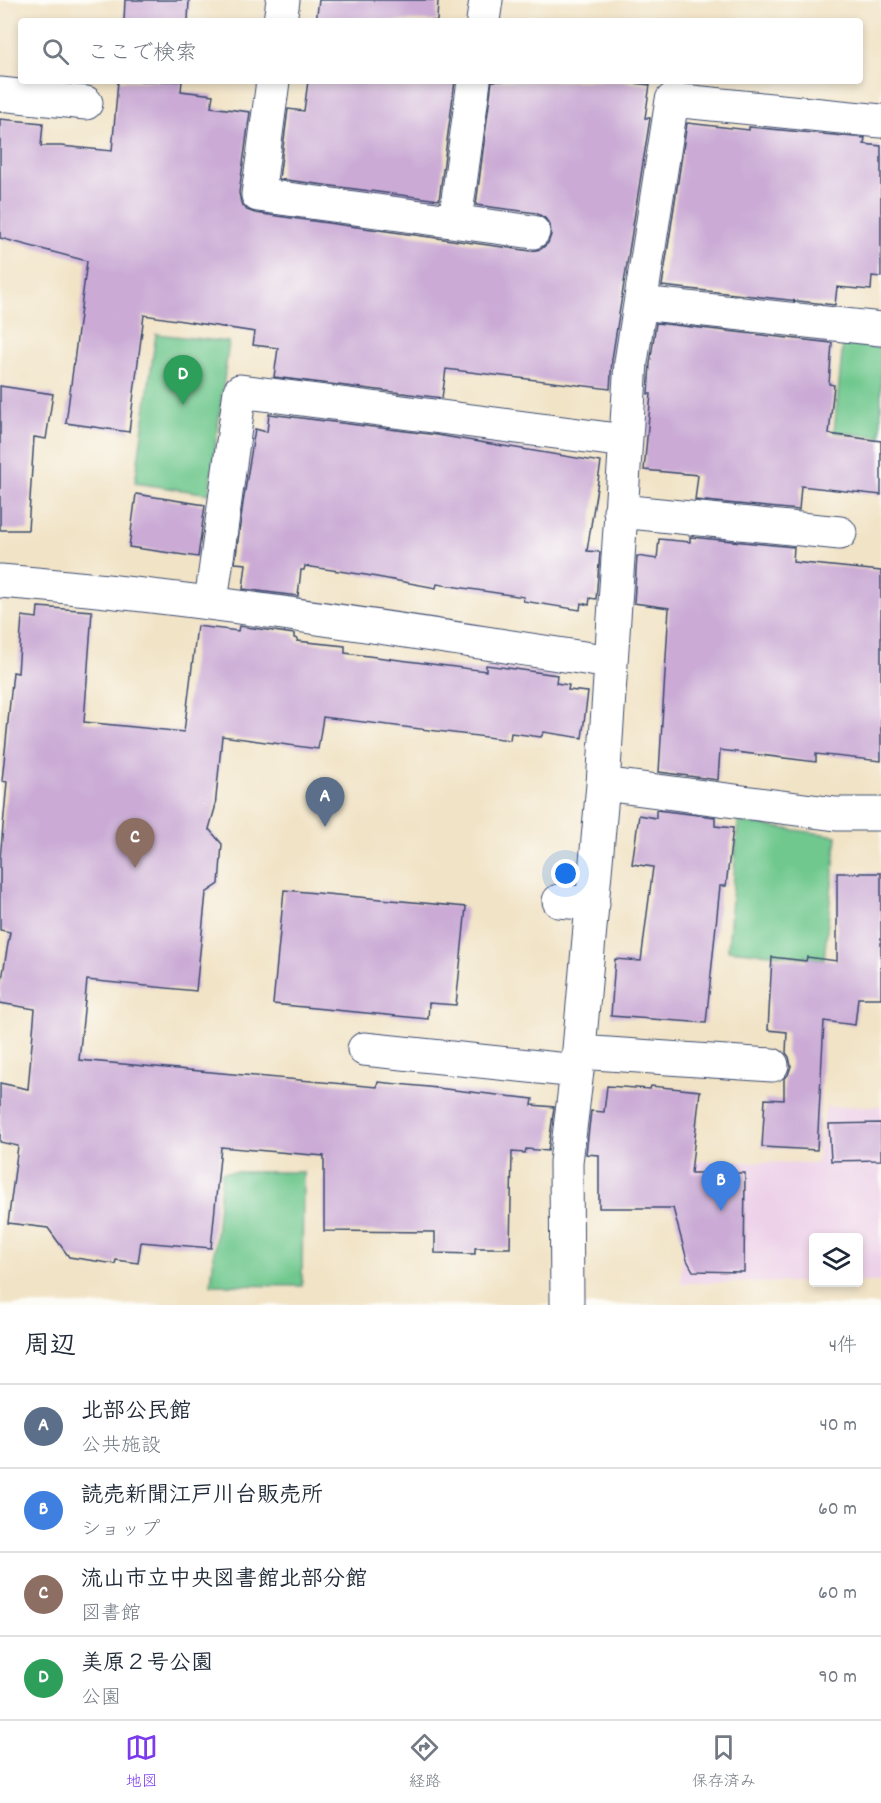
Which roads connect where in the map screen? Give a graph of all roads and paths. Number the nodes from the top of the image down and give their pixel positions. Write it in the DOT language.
graph roads {
  1 [pos="283,0"];
  2 [pos="486,0"];
  3 [pos="280,18"];
  4 [pos="483,18"];
  5 [pos="273,84"];
  6 [pos="474,84"];
  7 [pos="0,94"];
  8 [pos="86,103"];
  9 [pos="881,121"];
  10 [pos="455,221"];
  11 [pos="533,232"];
  12 [pos="641,303"];
  13 [pos="881,329"];
  14 [pos="625,441"];
  15 [pos="620,511"];
  16 [pos="840,532"];
  17 [pos="0,584"];
  18 [pos="211,602"];
  19 [pos="611,662"];
  20 [pos="603,784"];
  21 [pos="881,814"];
  22 [pos="559,901"];
  23 [pos="593,904"];
  24 [pos="364,1049"];
  25 [pos="578,1062"];
  26 [pos="772,1065"];
  27 [pos="567,1305"];
  1 -- 3 [label="street"];
  2 -- 4 [label="street"];
  5 -- 10 [label="street"];
  6 -- 10 [label="street"];
  7 -- 8 [label="street"];
  9 -- 12 [label="street"];
  10 -- 11 [label="street"];
  12 -- 13 [label="street"];
  12 -- 14 [label="street"];
  14 -- 15 [label="street"];
  14 -- 18 [label="street"];
  15 -- 16 [label="street"];
  15 -- 19 [label="street"];
  17 -- 18 [label="street"];
  18 -- 19 [label="street"];
  19 -- 20 [label="street"];
  20 -- 21 [label="street"];
  20 -- 23 [label="street"];
  22 -- 23 [label="street"];
  23 -- 25 [label="street"];
  24 -- 25 [label="street"];
  25 -- 26 [label="street"];
  25 -- 27 [label="street"];
}
